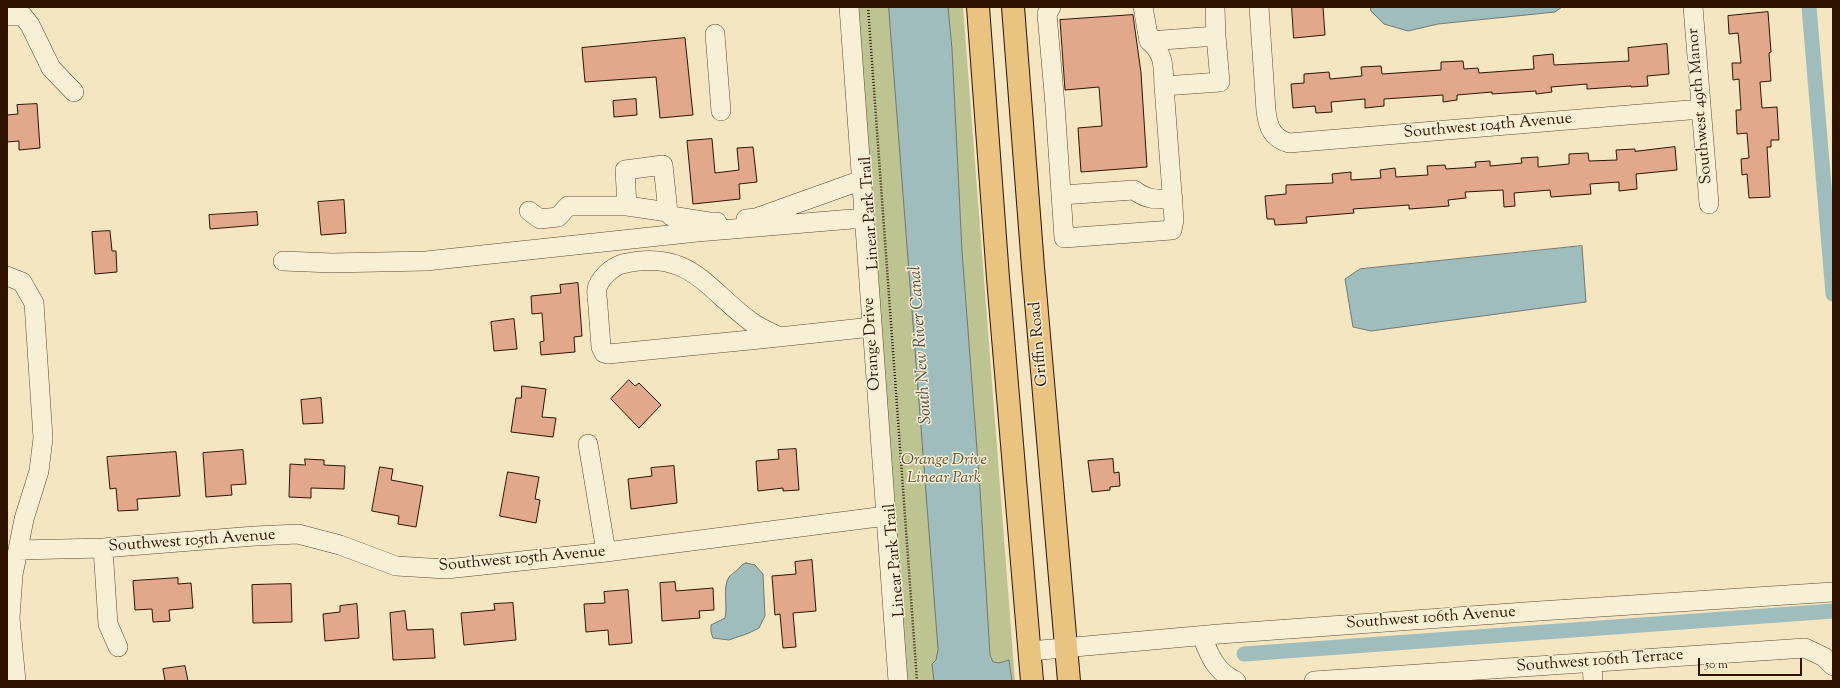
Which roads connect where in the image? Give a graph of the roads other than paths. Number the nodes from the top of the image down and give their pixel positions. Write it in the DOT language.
graph roads {
  1 [pos="849,7"];
  2 [pos="978,7"];
  3 [pos="1013,7"];
  4 [pos="1051,7"];
  5 [pos="1143,7"];
  6 [pos="1215,7"];
  7 [pos="1259,7"];
  8 [pos="1693,7"];
  9 [pos="7,16"];
  10 [pos="715,34"];
  11 [pos="1216,36"];
  12 [pos="1149,41"];
  13 [pos="1164,86"];
  14 [pos="74,92"];
  15 [pos="1701,109"];
  16 [pos="721,111"];
  17 [pos="862,180"];
  18 [pos="1062,196"];
  19 [pos="1173,198"];
  20 [pos="1709,204"];
  21 [pos="627,206"];
  22 [pos="529,211"];
  23 [pos="668,212"];
  24 [pos="864,218"];
  25 [pos="283,261"];
  26 [pos="14,279"];
  27 [pos="872,327"];
  28 [pos="780,337"];
  29 [pos="588,444"];
  30 [pos="886,516"];
  31 [pos="103,548"];
  32 [pos="18,550"];
  33 [pos="606,552"];
  34 [pos="1833,592"];
  35 [pos="1202,636"];
  36 [pos="118,647"];
  37 [pos="1066,647"];
  38 [pos="1030,651"];
  39 [pos="1833,666"];
  40 [pos="1592,672"];
  41 [pos="16,681"];
  42 [pos="898,681"];
  43 [pos="1032,681"];
  44 [pos="1068,681"];
  45 [pos="1236,681"];
  46 [pos="1314,681"];
  1 -- 17 [label="street, Orange Drive"];
  2 -- 38 [label="main road"];
  3 -- 37 [label="main road, Griffin Road"];
  4 -- 18 [label="street"];
  5 -- 12 [label="street"];
  6 -- 11 [label="street"];
  7 -- 15 [label="street, Southwest 104th Avenue"];
  8 -- 15 [label="street, Southwest 49th Manor"];
  9 -- 14 [label="street"];
  10 -- 16 [label="street"];
  11 -- 12 [label="street"];
  11 -- 13 [label="street"];
  12 -- 13 [label="street"];
  13 -- 19 [label="street"];
  15 -- 20 [label="street, Southwest 49th Manor"];
  17 -- 23 [label="street"];
  17 -- 24 [label="street, Orange Drive"];
  18 -- 19 [label="street"];
  18 -- 19 [label="street"];
  21 -- 22 [label="street"];
  21 -- 23 [label="street"];
  21 -- 23 [label="street"];
  24 -- 25 [label="street"];
  24 -- 27 [label="street, Orange Drive"];
  26 -- 32 [label="street"];
  27 -- 28 [label="street"];
  27 -- 30 [label="street, Orange Drive"];
  28 -- 28 [label="street"];
  29 -- 33 [label="street"];
  30 -- 33 [label="street, Southwest 105th Avenue"];
  30 -- 42 [label="street, Orange Drive"];
  31 -- 32 [label="street, Southwest 105th Avenue"];
  31 -- 33 [label="street, Southwest 105th Avenue"];
  31 -- 36 [label="street"];
  32 -- 41 [label="street"];
  34 -- 35 [label="street, Southwest 106th Avenue"];
  35 -- 37 [label="street, Southwest 106th Avenue"];
  35 -- 45 [label="street"];
  37 -- 38 [label="street, Southwest 106th Avenue"];
  37 -- 44 [label="main road, Griffin Road"];
  38 -- 43 [label="main road"];
  39 -- 40 [label="street, Southwest 106th Terrace"];
  40 -- 46 [label="street, Southwest 106th Terrace"];
}
